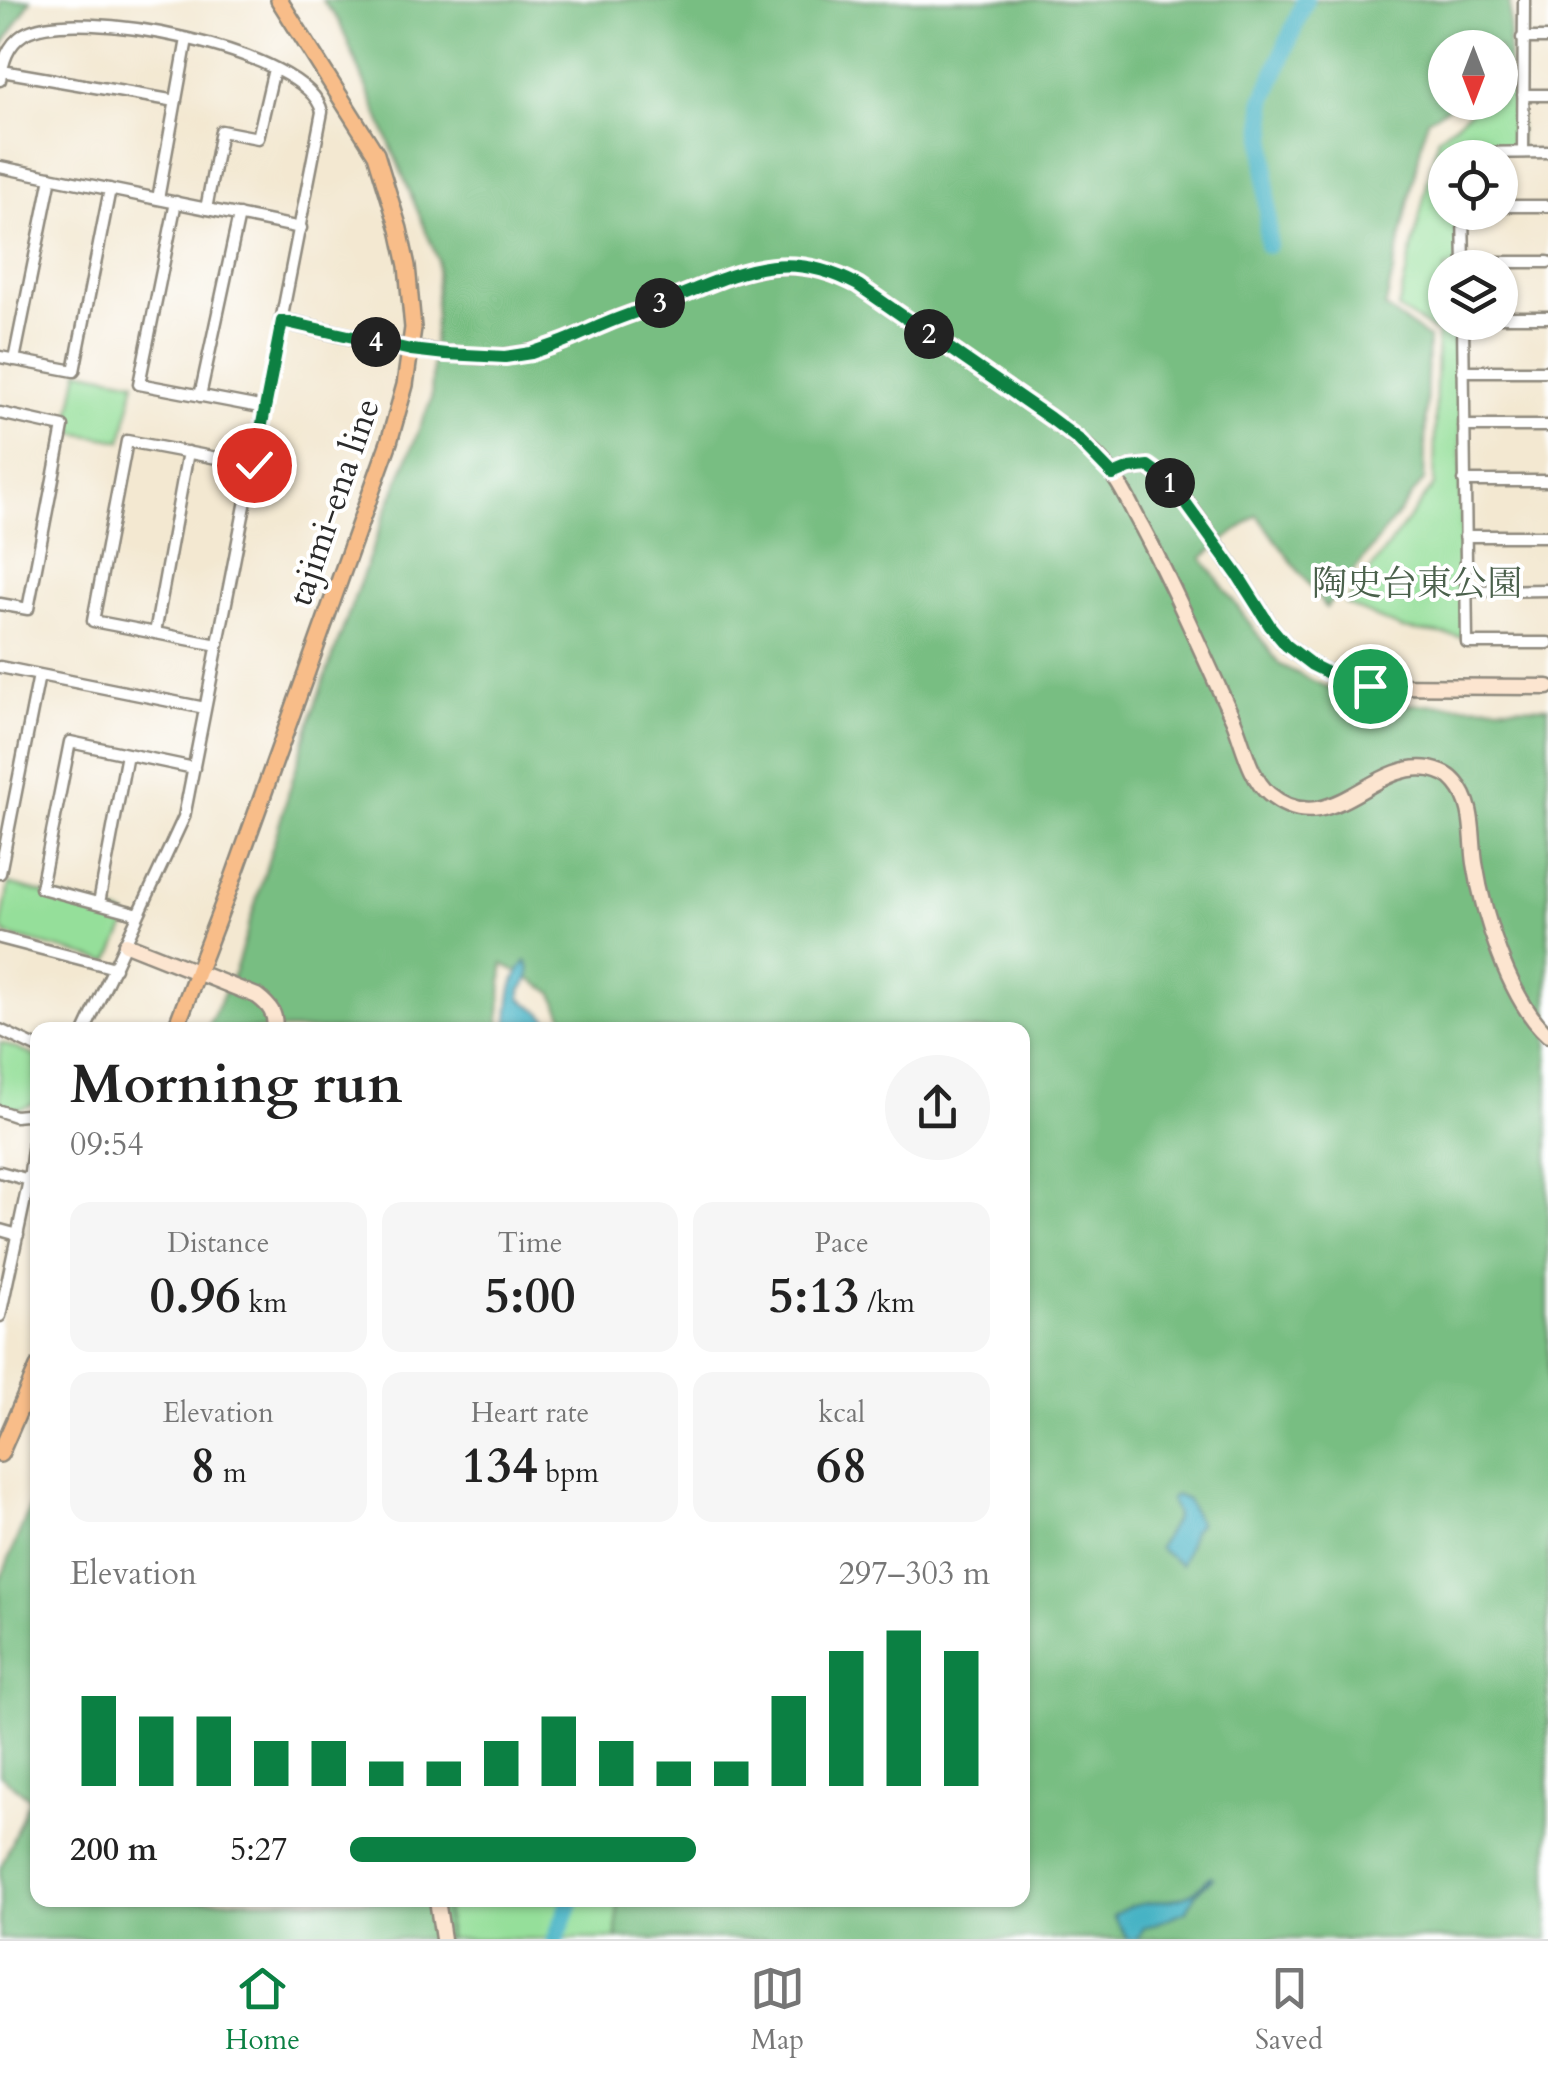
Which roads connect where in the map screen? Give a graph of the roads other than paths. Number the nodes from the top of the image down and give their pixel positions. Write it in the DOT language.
graph roads {
  1 [pos="279,0"];
  2 [pos="1524,0"];
  3 [pos="1522,38"];
  4 [pos="1548,38"];
  5 [pos="187,39"];
  6 [pos="274,69"];
  7 [pos="1,76"];
  8 [pos="1522,95"];
  9 [pos="1548,95"];
  10 [pos="176,101"];
  11 [pos="1518,152"];
  12 [pos="1523,152"];
  13 [pos="1548,152"];
  14 [pos="0,167"];
  15 [pos="51,178"];
  16 [pos="110,189"];
  17 [pos="158,199"];
  18 [pos="176,202"];
  19 [pos="1518,206"];
  20 [pos="1548,206"];
  21 [pos="206,208"];
  22 [pos="239,215"];
  23 [pos="300,228"];
  24 [pos="1548,262"];
  25 [pos="1518,263"];
  26 [pos="1518,317"];
  27 [pos="1548,317"];
  28 [pos="282,321"];
  29 [pos="1463,340"];
  30 [pos="411,350"];
  31 [pos="0,357"];
  32 [pos="14,360"];
  33 [pos="1463,371"];
  34 [pos="1548,371"];
  35 [pos="200,396"];
  36 [pos="265,408"];
  37 [pos="2,413"];
  38 [pos="1464,426"];
  39 [pos="1548,426"];
  40 [pos="0,430"];
  41 [pos="188,452"];
  42 [pos="254,465"];
  43 [pos="1113,475"];
  44 [pos="1464,481"];
  45 [pos="1548,481"];
  46 [pos="1465,536"];
  47 [pos="1548,536"];
  48 [pos="1548,590"];
  49 [pos="1466,591"];
  50 [pos="0,604"];
  51 [pos="154,633"];
  52 [pos="1548,644"];
  53 [pos="218,645"];
  54 [pos="0,667"];
  55 [pos="39,675"];
  56 [pos="1548,686"];
  57 [pos="205,708"];
  58 [pos="128,754"];
  59 [pos="194,768"];
  60 [pos="0,873"];
  61 [pos="98,903"];
  62 [pos="139,914"];
  63 [pos="0,938"];
  64 [pos="126,944"];
  65 [pos="115,968"];
  66 [pos="197,971"];
  67 [pos="89,1022"];
  68 [pos="178,1022"];
  69 [pos="274,1022"];
  70 [pos="0,1030"];
  71 [pos="1548,1035"];
  72 [pos="30,1044"];
  73 [pos="0,1111"];
  74 [pos="30,1114"];
  75 [pos="30,1165"];
  76 [pos="0,1172"];
  77 [pos="28,1180"];
  78 [pos="0,1230"];
  79 [pos="18,1235"];
  80 [pos="2,1297"];
  81 [pos="0,1316"];
  82 [pos="30,1385"];
  83 [pos="0,1454"];
  84 [pos="438,1907"];
  85 [pos="442,1939"];
  1 -- 30 [label="main road, tajimi-ena line"];
  2 -- 3 [label="street"];
  3 -- 4 [label="street"];
  3 -- 8 [label="street"];
  5 -- 6 [label="street"];
  5 -- 7 [label="street"];
  5 -- 10 [label="street"];
  6 -- 21 [label="street"];
  6 -- 23 [label="street"];
  7 -- 10 [label="street"];
  8 -- 9 [label="street"];
  8 -- 12 [label="street"];
  10 -- 17 [label="street"];
  11 -- 12 [label="street"];
  12 -- 13 [label="street"];
  14 -- 15 [label="street"];
  15 -- 16 [label="street"];
  15 -- 32 [label="street"];
  16 -- 17 [label="street"];
  16 -- 32 [label="street"];
  17 -- 18 [label="street"];
  18 -- 21 [label="street"];
  18 -- 35 [label="street"];
  19 -- 20 [label="street"];
  21 -- 22 [label="street"];
  22 -- 23 [label="street"];
  22 -- 35 [label="street"];
  23 -- 28 [label="street"];
  24 -- 25 [label="street"];
  26 -- 27 [label="street"];
  28 -- 30 [label="street"];
  28 -- 36 [label="street"];
  29 -- 33 [label="street"];
  30 -- 43 [label="street"];
  30 -- 66 [label="main road, tajimi-ena line"];
  31 -- 32 [label="street"];
  33 -- 34 [label="street"];
  33 -- 38 [label="street"];
  35 -- 36 [label="street"];
  36 -- 42 [label="street"];
  37 -- 40 [label="street"];
  37 -- 50 [label="street"];
  38 -- 39 [label="street"];
  38 -- 44 [label="street"];
  41 -- 42 [label="street"];
  41 -- 51 [label="street"];
  41 -- 51 [label="street"];
  42 -- 53 [label="street"];
  43 -- 56 [label="street"];
  43 -- 71 [label="street"];
  44 -- 45 [label="street"];
  44 -- 46 [label="street"];
  46 -- 47 [label="street"];
  46 -- 49 [label="street"];
  48 -- 49 [label="street"];
  49 -- 52 [label="street"];
  51 -- 53 [label="street"];
  53 -- 57 [label="street"];
  54 -- 55 [label="street"];
  55 -- 57 [label="street"];
  55 -- 60 [label="street"];
  57 -- 59 [label="street"];
  58 -- 59 [label="street"];
  58 -- 61 [label="street"];
  58 -- 61 [label="street"];
  59 -- 62 [label="street"];
  61 -- 62 [label="street"];
  62 -- 64 [label="street"];
  63 -- 65 [label="street"];
  64 -- 65 [label="street"];
  64 -- 66 [label="street"];
  65 -- 67 [label="street"];
  66 -- 68 [label="main road, tajimi-ena line"];
  66 -- 69 [label="street"];
  70 -- 72 [label="street"];
  73 -- 74 [label="street"];
  75 -- 77 [label="street"];
  76 -- 77 [label="street"];
  77 -- 79 [label="street"];
  78 -- 79 [label="street"];
  79 -- 80 [label="street"];
  80 -- 81 [label="street"];
  82 -- 83 [label="main road"];
  84 -- 85 [label="street"];
}
